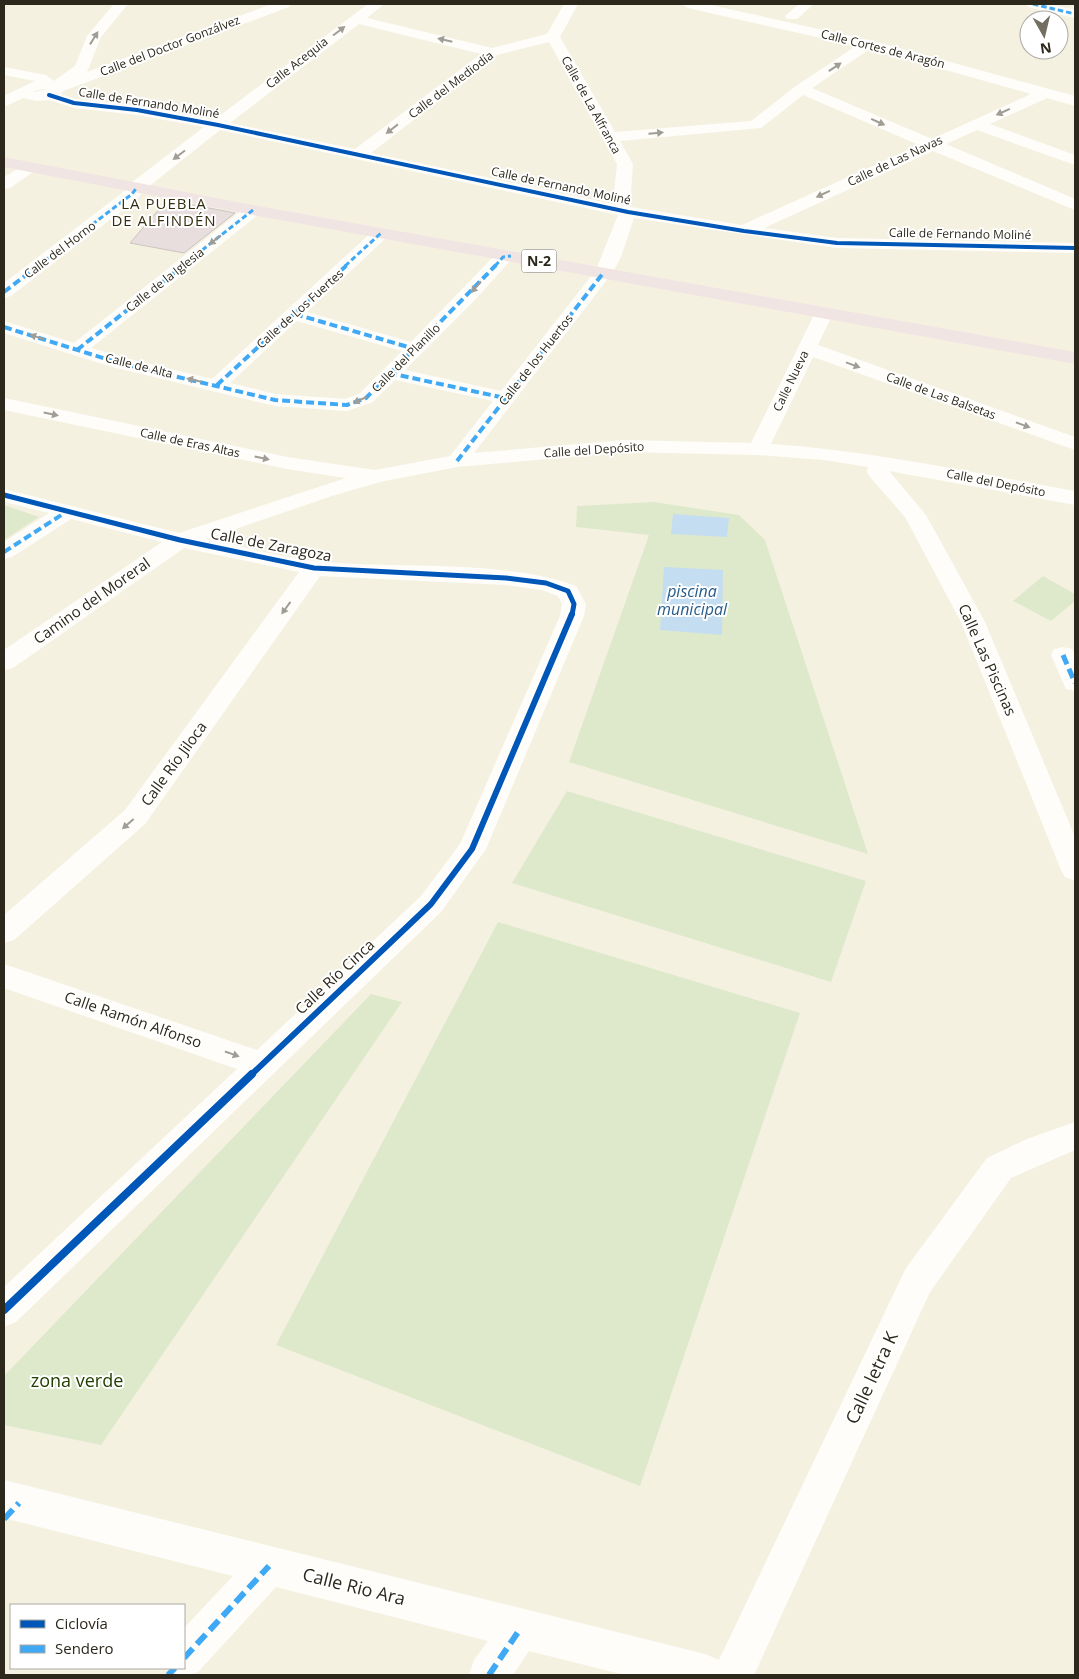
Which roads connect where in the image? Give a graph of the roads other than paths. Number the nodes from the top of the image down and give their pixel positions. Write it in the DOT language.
graph roads {
  1 [pos="116,4"];
  2 [pos="284,4"];
  3 [pos="377,4"];
  4 [pos="571,4"];
  5 [pos="688,4"];
  6 [pos="731,4"];
  7 [pos="807,4"];
  8 [pos="1033,4"];
  9 [pos="1075,14"];
  10 [pos="792,16"];
  11 [pos="355,19"];
  12 [pos="553,38"];
  13 [pos="868,44"];
  14 [pos="492,52"];
  15 [pos="82,68"];
  16 [pos="4,71"];
  17 [pos="100,74"];
  18 [pos="50,88"];
  19 [pos="801,89"];
  20 [pos="1075,90"];
  21 [pos="1047,92"];
  22 [pos="1075,101"];
  23 [pos="4,102"];
  24 [pos="976,124"];
  25 [pos="218,125"];
  26 [pos="608,137"];
  27 [pos="930,145"];
  28 [pos="359,154"];
  29 [pos="1075,160"];
  30 [pos="4,162"];
  31 [pos="30,167"];
  32 [pos="4,184"];
  33 [pos="137,186"];
  34 [pos="1075,205"];
  35 [pos="254,210"];
  36 [pos="624,212"];
  37 [pos="648,216"];
  38 [pos="744,231"];
  39 [pos="381,233"];
  40 [pos="1075,248"];
  41 [pos="511,256"];
  42 [pos="608,265"];
  43 [pos="4,292"];
  44 [pos="824,313"];
  45 [pos="295,314"];
  46 [pos="4,326"];
  47 [pos="807,348"];
  48 [pos="415,349"];
  49 [pos="77,350"];
  50 [pos="1075,358"];
  51 [pos="389,373"];
  52 [pos="217,385"];
  53 [pos="505,398"];
  54 [pos="276,400"];
  55 [pos="4,404"];
  56 [pos="1075,444"];
  57 [pos="758,449"];
  58 [pos="457,461"];
  59 [pos="880,462"];
  60 [pos="314,466"];
  61 [pos="377,476"];
  62 [pos="324,491"];
  63 [pos="4,495"];
  64 [pos="1075,498"];
  65 [pos="66,512"];
  66 [pos="180,540"];
  67 [pos="4,552"];
  68 [pos="314,568"];
  69 [pos="568,591"];
  70 [pos="1063,655"];
  71 [pos="4,662"];
  72 [pos="1075,683"];
  73 [pos="1075,870"];
  74 [pos="4,932"];
  75 [pos="4,976"];
  76 [pos="262,1064"];
  77 [pos="1075,1136"];
  78 [pos="4,1310"];
  79 [pos="9,1507"];
  80 [pos="269,1566"];
  81 [pos="520,1629"];
  82 [pos="185,1657"];
  83 [pos="489,1675"];
  84 [pos="705,1675"];
  85 [pos="733,1675"];
  15 -- 1 [label="street, one-way"];
  2 -- 17 [label="street, Calle del Doctor Gonzálvez"];
  3 -- 11 [label="street, Calle Acequia"];
  4 -- 12 [label="street"];
  5 -- 13 [label="street, Calle Cortes de Aragón"];
  6 -- 10 [label="street, Calle Cortes de Aragón"];
  7 -- 10 [label="street"];
  8 -- 9 [label="street"];
  10 -- 20 [label="street, Calle Cortes de Aragón"];
  14 -- 11 [label="street, one-way"];
  25 -- 11 [label="street, Calle Acequia, one-way"];
  12 -- 14 [label="street, Calle del Mediodía"];
  12 -- 26 [label="street, Calle de La Alfranca"];
  19 -- 13 [label="street, one-way"];
  13 -- 21 [label="street, Calle Cortes de Aragón"];
  14 -- 28 [label="street, Calle del Mediodía, one-way"];
  15 -- 17 [label="street"];
  15 -- 18 [label="street"];
  16 -- 18 [label="street, Calle de Fernando Moliné"];
  17 -- 18 [label="street, Calle del Doctor Gonzálvez"];
  18 -- 23 [label="street"];
  18 -- 25 [label="street, Calle de Fernando Moliné"];
  26 -- 19 [label="street, one-way"];
  19 -- 27 [label="street, one-way"];
  21 -- 22 [label="street, Calle Cortes de Aragón"];
  21 -- 24 [label="street, Calle de Las Navas, one-way"];
  24 -- 27 [label="street, Calle de Las Navas"];
  24 -- 29 [label="street"];
  25 -- 28 [label="street, Calle de Fernando Moliné"];
  25 -- 33 [label="street, Calle Acequia, one-way"];
  26 -- 36 [label="street, Calle de La Alfranca"];
  27 -- 34 [label="street"];
  27 -- 38 [label="street, Calle de Las Navas, one-way"];
  28 -- 36 [label="street, Calle de Fernando Moliné"];
  30 -- 31 [label="highway, N-2"];
  31 -- 32 [label="street"];
  31 -- 33 [label="highway, N-2"];
  33 -- 35 [label="highway, N-2"];
  33 -- 43 [label="street, Calle del Horno"];
  35 -- 39 [label="highway, N-2"];
  35 -- 49 [label="street, Calle de la Iglesia, one-way"];
  36 -- 37 [label="street, Calle de Fernando Moliné"];
  36 -- 42 [label="street, Calle de los Huertos"];
  37 -- 38 [label="street, Calle de Fernando Moliné"];
  37 -- 42 [label="street, Calle de los Huertos"];
  38 -- 40 [label="street, Calle de Fernando Moliné"];
  39 -- 41 [label="highway, N-2"];
  39 -- 45 [label="street, Calle de Los Fuertes"];
  41 -- 42 [label="highway, N-2"];
  41 -- 48 [label="street, Calle del Planillo, one-way"];
  42 -- 44 [label="highway, N-2"];
  42 -- 53 [label="street, Calle de los Huertos"];
  44 -- 47 [label="street, Calle Nueva"];
  44 -- 50 [label="highway, N-2"];
  45 -- 48 [label="street"];
  45 -- 52 [label="street, Calle de Los Fuertes"];
  49 -- 46 [label="street, Calle de Alta, one-way"];
  47 -- 56 [label="street, Calle de Las Balsetas, one-way"];
  47 -- 57 [label="street, Calle Nueva"];
  48 -- 51 [label="street, Calle del Planillo"];
  52 -- 49 [label="street, Calle de Alta, one-way"];
  51 -- 53 [label="street"];
  51 -- 54 [label="street, Calle del Planillo, one-way"];
  52 -- 54 [label="street, Calle de Alta"];
  53 -- 58 [label="street, Calle de los Huertos"];
  55 -- 60 [label="street, Calle de Eras Altas, one-way"];
  57 -- 58 [label="street, Calle del Depósito"];
  57 -- 59 [label="street, Calle del Depósito"];
  58 -- 61 [label="street, Calle del Depósito"];
  59 -- 64 [label="street, Calle del Depósito"];
  59 -- 73 [label="street, Calle Las Piscinas"];
  60 -- 61 [label="street, Calle de Eras Altas"];
  60 -- 62 [label="street"];
  61 -- 62 [label="street, Calle del Depósito"];
  62 -- 66 [label="street, Calle del Depósito"];
  63 -- 65 [label="street, Calle de Zaragoza"];
  65 -- 66 [label="street, Calle de Zaragoza"];
  65 -- 67 [label="street"];
  66 -- 68 [label="street, Calle de Zaragoza"];
  66 -- 71 [label="street, Camino del Moreral"];
  68 -- 69 [label="street, Calle de Zaragoza"];
  68 -- 74 [label="street, Calle Río Jiloca, one-way"];
  69 -- 76 [label="street, Calle Río Cinca"];
  70 -- 72 [label="street"];
  75 -- 76 [label="street, Calle Ramón Alfonso, one-way"];
  76 -- 78 [label="street, Calle Río Cinca"];
  77 -- 85 [label="street, Calle letra K"];
  79 -- 80 [label="street, Calle Rio Ara"];
  80 -- 81 [label="street, Calle Rio Ara"];
  80 -- 82 [label="street"];
  81 -- 83 [label="street"];
  81 -- 84 [label="street, Calle Rio Ara"];
}
